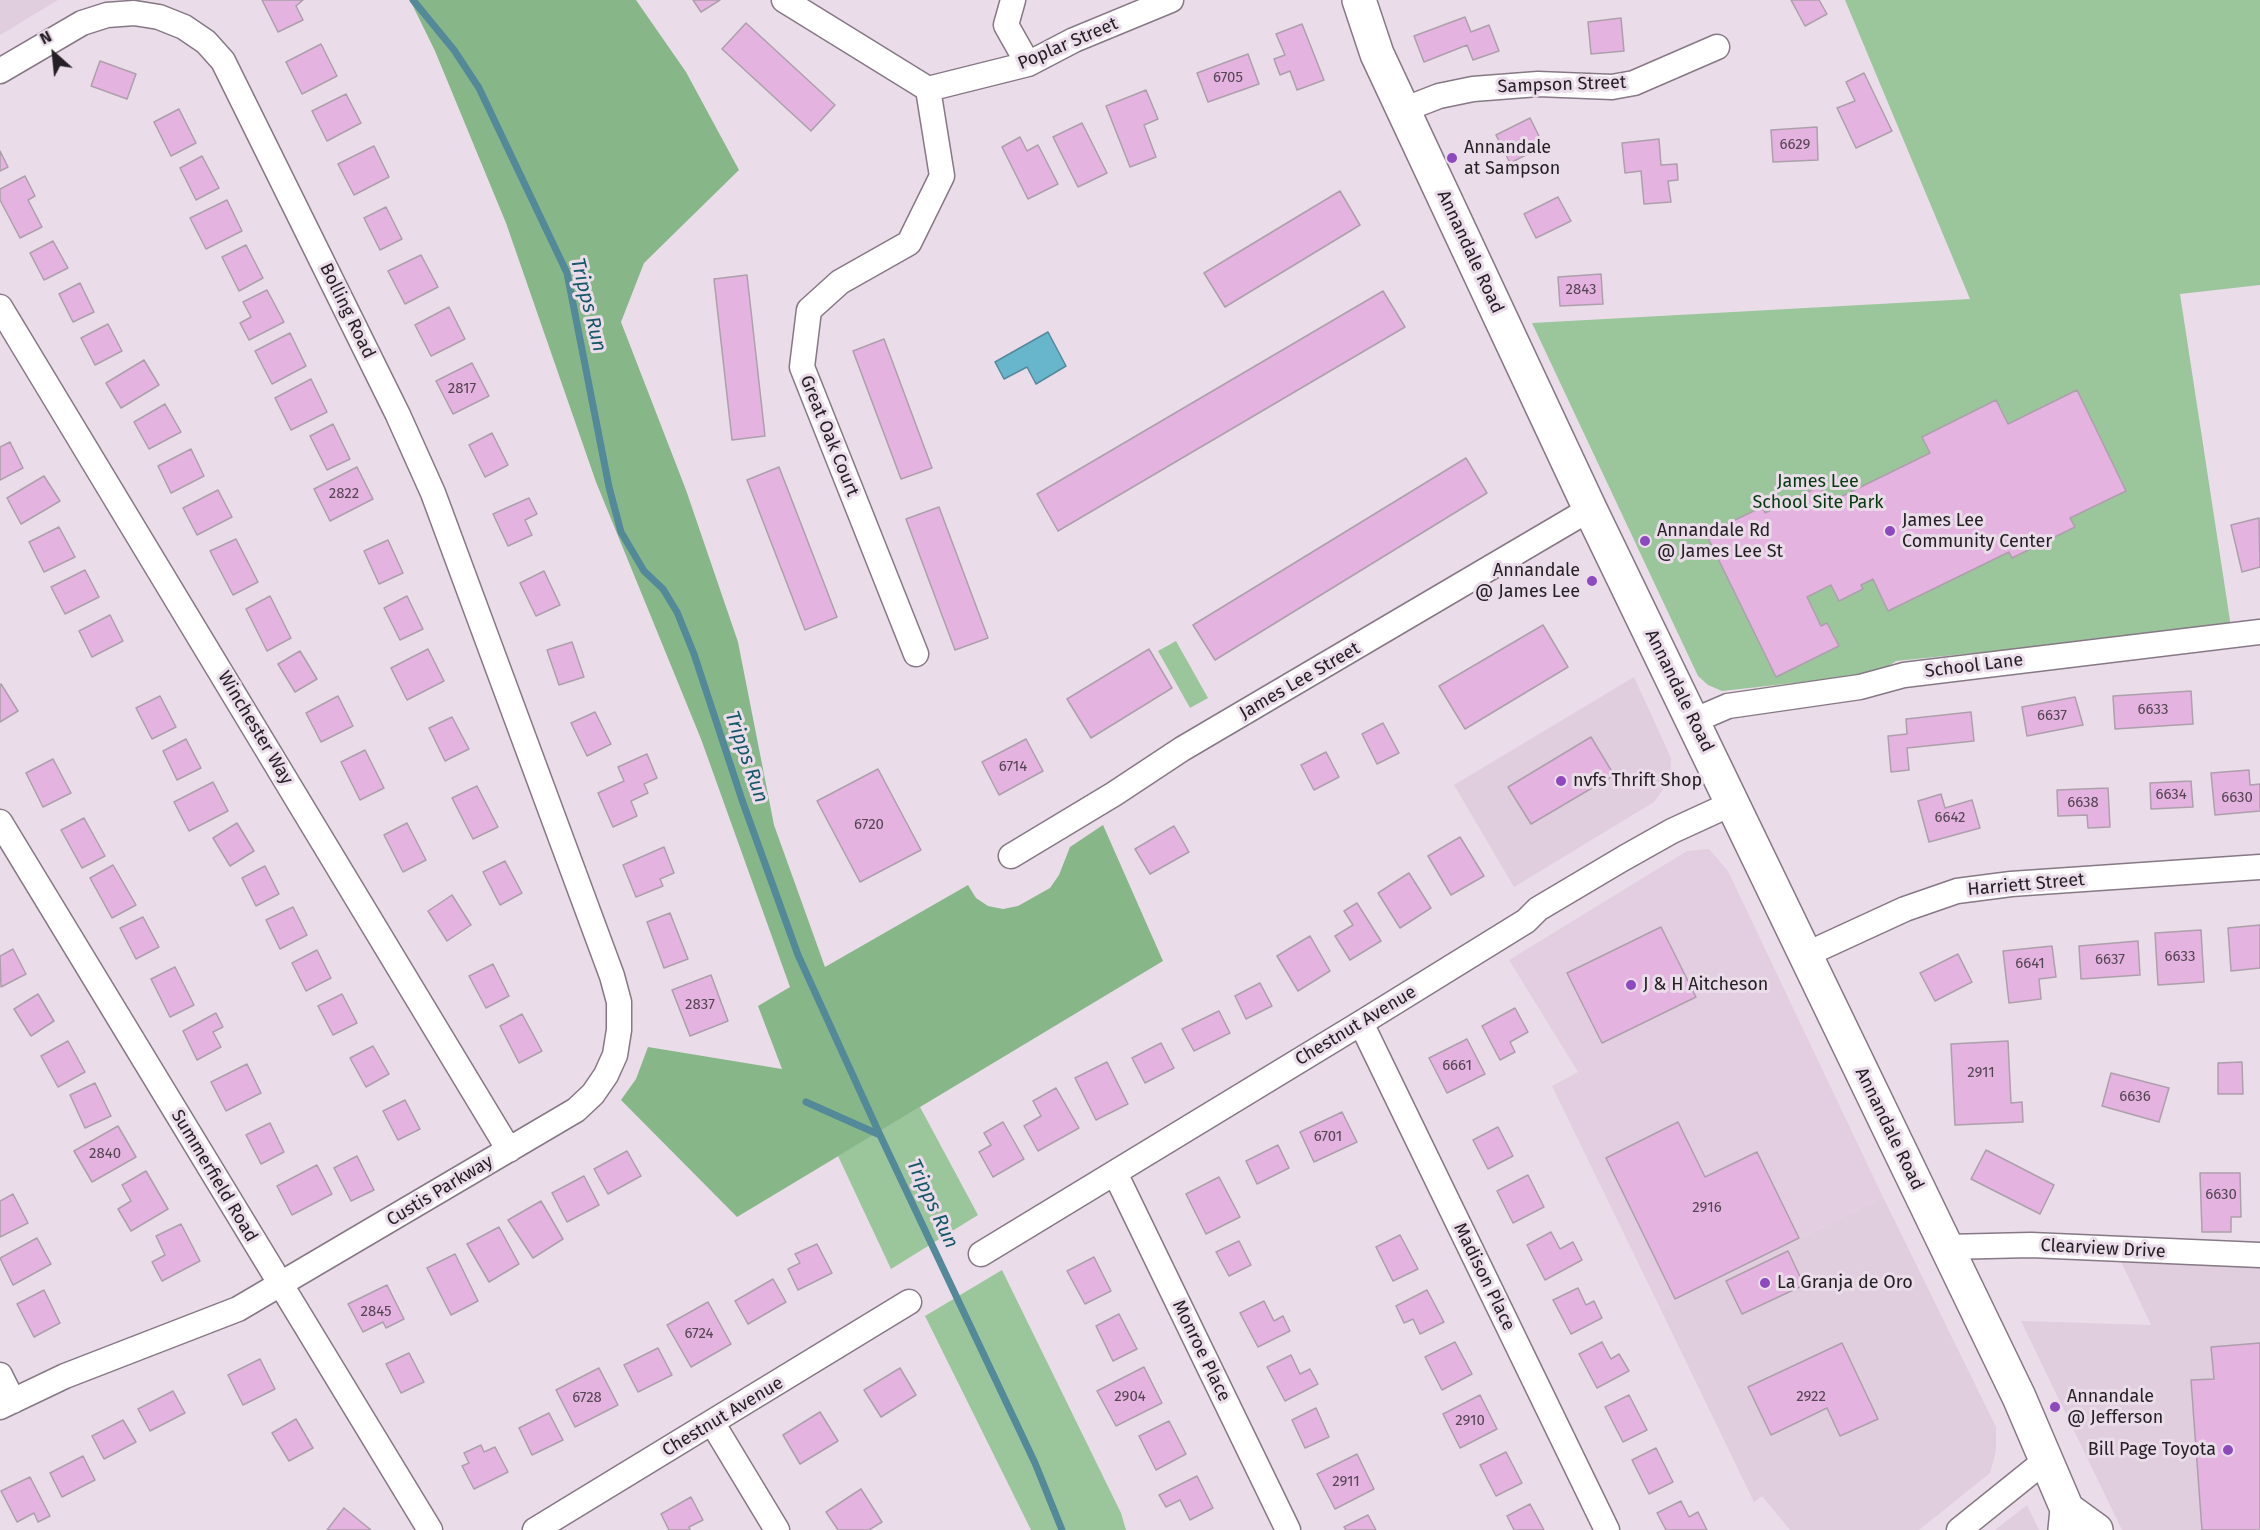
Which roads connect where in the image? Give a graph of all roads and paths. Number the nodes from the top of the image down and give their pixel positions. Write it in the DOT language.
graph roads {
  1 [pos="784,0"];
  2 [pos="1013,0"];
  3 [pos="1171,0"];
  4 [pos="1359,0"];
  5 [pos="1717,48"];
  6 [pos="1028,64"];
  7 [pos="0,71"];
  8 [pos="928,89"];
  9 [pos="1403,110"];
  10 [pos="0,307"];
  11 [pos="1590,509"];
  12 [pos="2260,632"];
  13 [pos="916,654"];
  14 [pos="1694,721"];
  15 [pos="547,802"];
  16 [pos="1732,803"];
  17 [pos="0,822"];
  18 [pos="1011,856"];
  19 [pos="2260,867"];
  20 [pos="1805,955"];
  21 [pos="1361,1023"];
  22 [pos="509,1150"];
  23 [pos="1115,1173"];
  24 [pos="1946,1247"];
  25 [pos="981,1254"];
  26 [pos="2260,1255"];
  27 [pos="280,1285"];
  28 [pos="909,1302"];
  29 [pos="0,1375"];
  30 [pos="6,1404"];
  31 [pos="713,1424"];
  32 [pos="2046,1460"];
  33 [pos="2066,1520"];
  34 [pos="430,1530"];
  35 [pos="535,1530"];
  36 [pos="777,1530"];
  37 [pos="1288,1530"];
  38 [pos="1607,1530"];
  39 [pos="1959,1530"];
  40 [pos="2096,1530"];
  1 -- 8 [label="street"];
  2 -- 6 [label="street"];
  3 -- 6 [label="street, Poplar Street"];
  4 -- 9 [label="main road, Annandale Road"];
  5 -- 9 [label="street, Sampson Street"];
  6 -- 8 [label="street, Poplar Street"];
  7 -- 15 [label="street, Bolling Road"];
  8 -- 13 [label="street, Great Oak Court"];
  9 -- 11 [label="main road, Annandale Road"];
  10 -- 22 [label="street, Winchester Way"];
  11 -- 14 [label="main road, Annandale Road"];
  11 -- 18 [label="street, James Lee Street"];
  12 -- 14 [label="street, School Lane"];
  14 -- 16 [label="main road, Annandale Road"];
  15 -- 22 [label="street, Custis Parkway"];
  16 -- 20 [label="main road, Annandale Road"];
  16 -- 21 [label="street, Chestnut Avenue"];
  17 -- 27 [label="street, Summerfield Road"];
  19 -- 20 [label="street, Harriett Street"];
  20 -- 24 [label="main road, Annandale Road"];
  21 -- 23 [label="street, Chestnut Avenue"];
  21 -- 38 [label="street, Madison Place"];
  22 -- 27 [label="street, Custis Parkway"];
  23 -- 25 [label="street, Chestnut Avenue"];
  23 -- 37 [label="street, Monroe Place"];
  24 -- 26 [label="street, Clearview Drive"];
  24 -- 32 [label="main road, Annandale Road"];
  27 -- 30 [label="street, Custis Parkway"];
  27 -- 34 [label="street, Summerfield Road"];
  28 -- 31 [label="street, Chestnut Avenue"];
  29 -- 30 [label="street"];
  31 -- 35 [label="street, Chestnut Avenue"];
  31 -- 36 [label="street"];
  32 -- 33 [label="main road, Annandale Road"];
  32 -- 39 [label="street"];
  33 -- 40 [label="main road, Annandale Road"];
}
